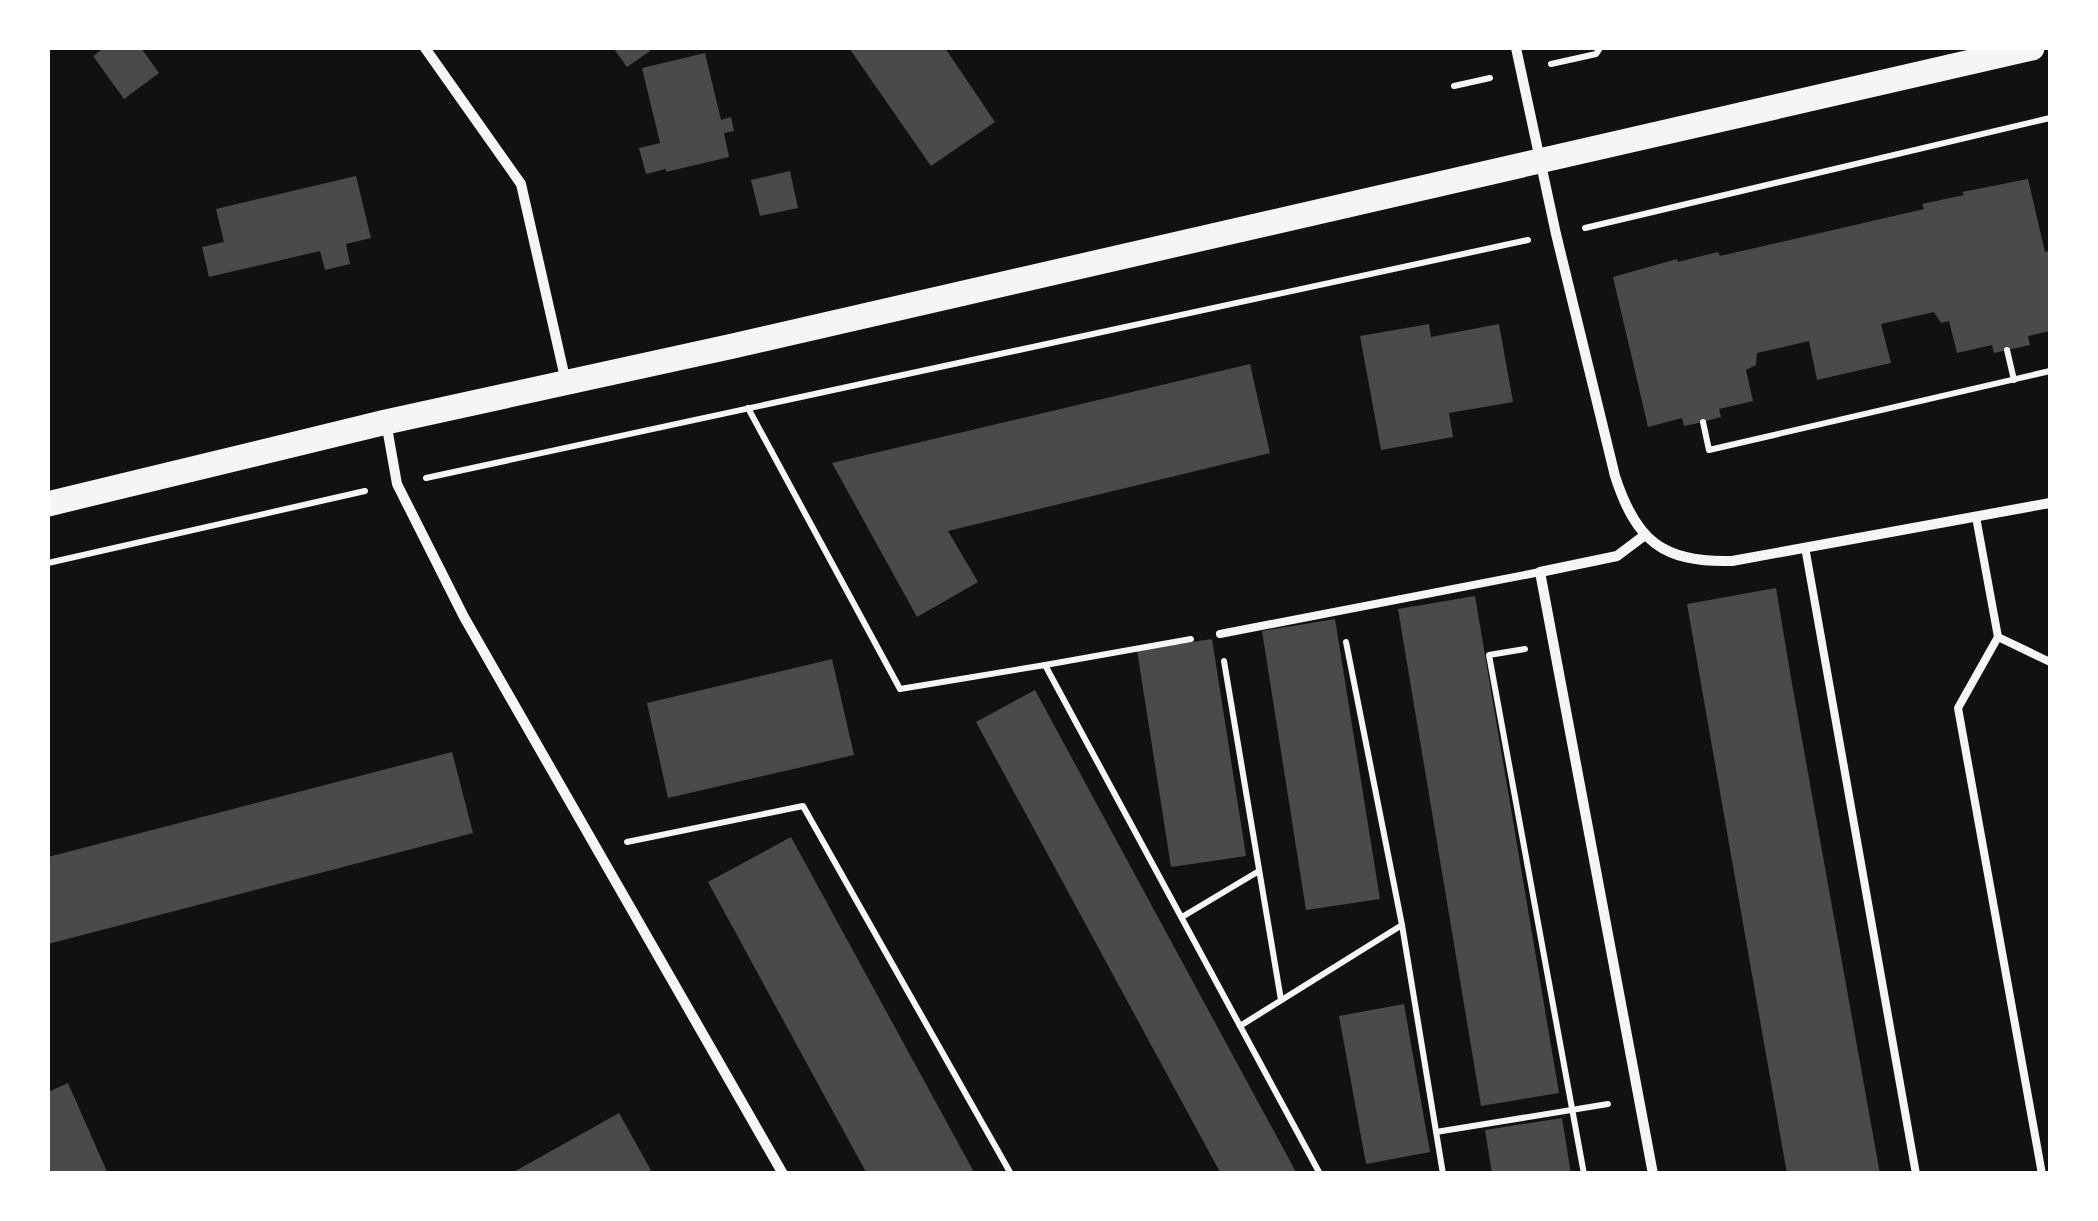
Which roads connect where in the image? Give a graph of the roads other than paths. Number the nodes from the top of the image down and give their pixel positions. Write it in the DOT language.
graph roads {
  1 [pos="425,48"];
  2 [pos="1516,48"];
  3 [pos="2032,48"];
  4 [pos="1540,161"];
  5 [pos="566,383"];
  6 [pos="386,422"];
  7 [pos="2050,503"];
  8 [pos="48,504"];
  9 [pos="1976,516"];
  10 [pos="1645,535"];
  11 [pos="1805,548"];
  12 [pos="1540,572"];
  13 [pos="1220,634"];
  14 [pos="1998,638"];
  15 [pos="2050,662"];
  16 [pos="783,1174"];
  17 [pos="1652,1174"];
  18 [pos="1916,1174"];
  19 [pos="2042,1174"];
  1 -- 5 [label="street"];
  2 -- 4 [label="street"];
  3 -- 4 [label="main road"];
  4 -- 5 [label="main road"];
  4 -- 10 [label="street"];
  5 -- 6 [label="main road"];
  6 -- 8 [label="main road"];
  6 -- 16 [label="street"];
  7 -- 9 [label="street"];
  9 -- 11 [label="street"];
  9 -- 14 [label="lane"];
  10 -- 11 [label="street"];
  10 -- 12 [label="street"];
  11 -- 18 [label="lane"];
  12 -- 13 [label="lane"];
  12 -- 17 [label="street"];
  14 -- 15 [label="lane"];
  14 -- 19 [label="lane"];
}
